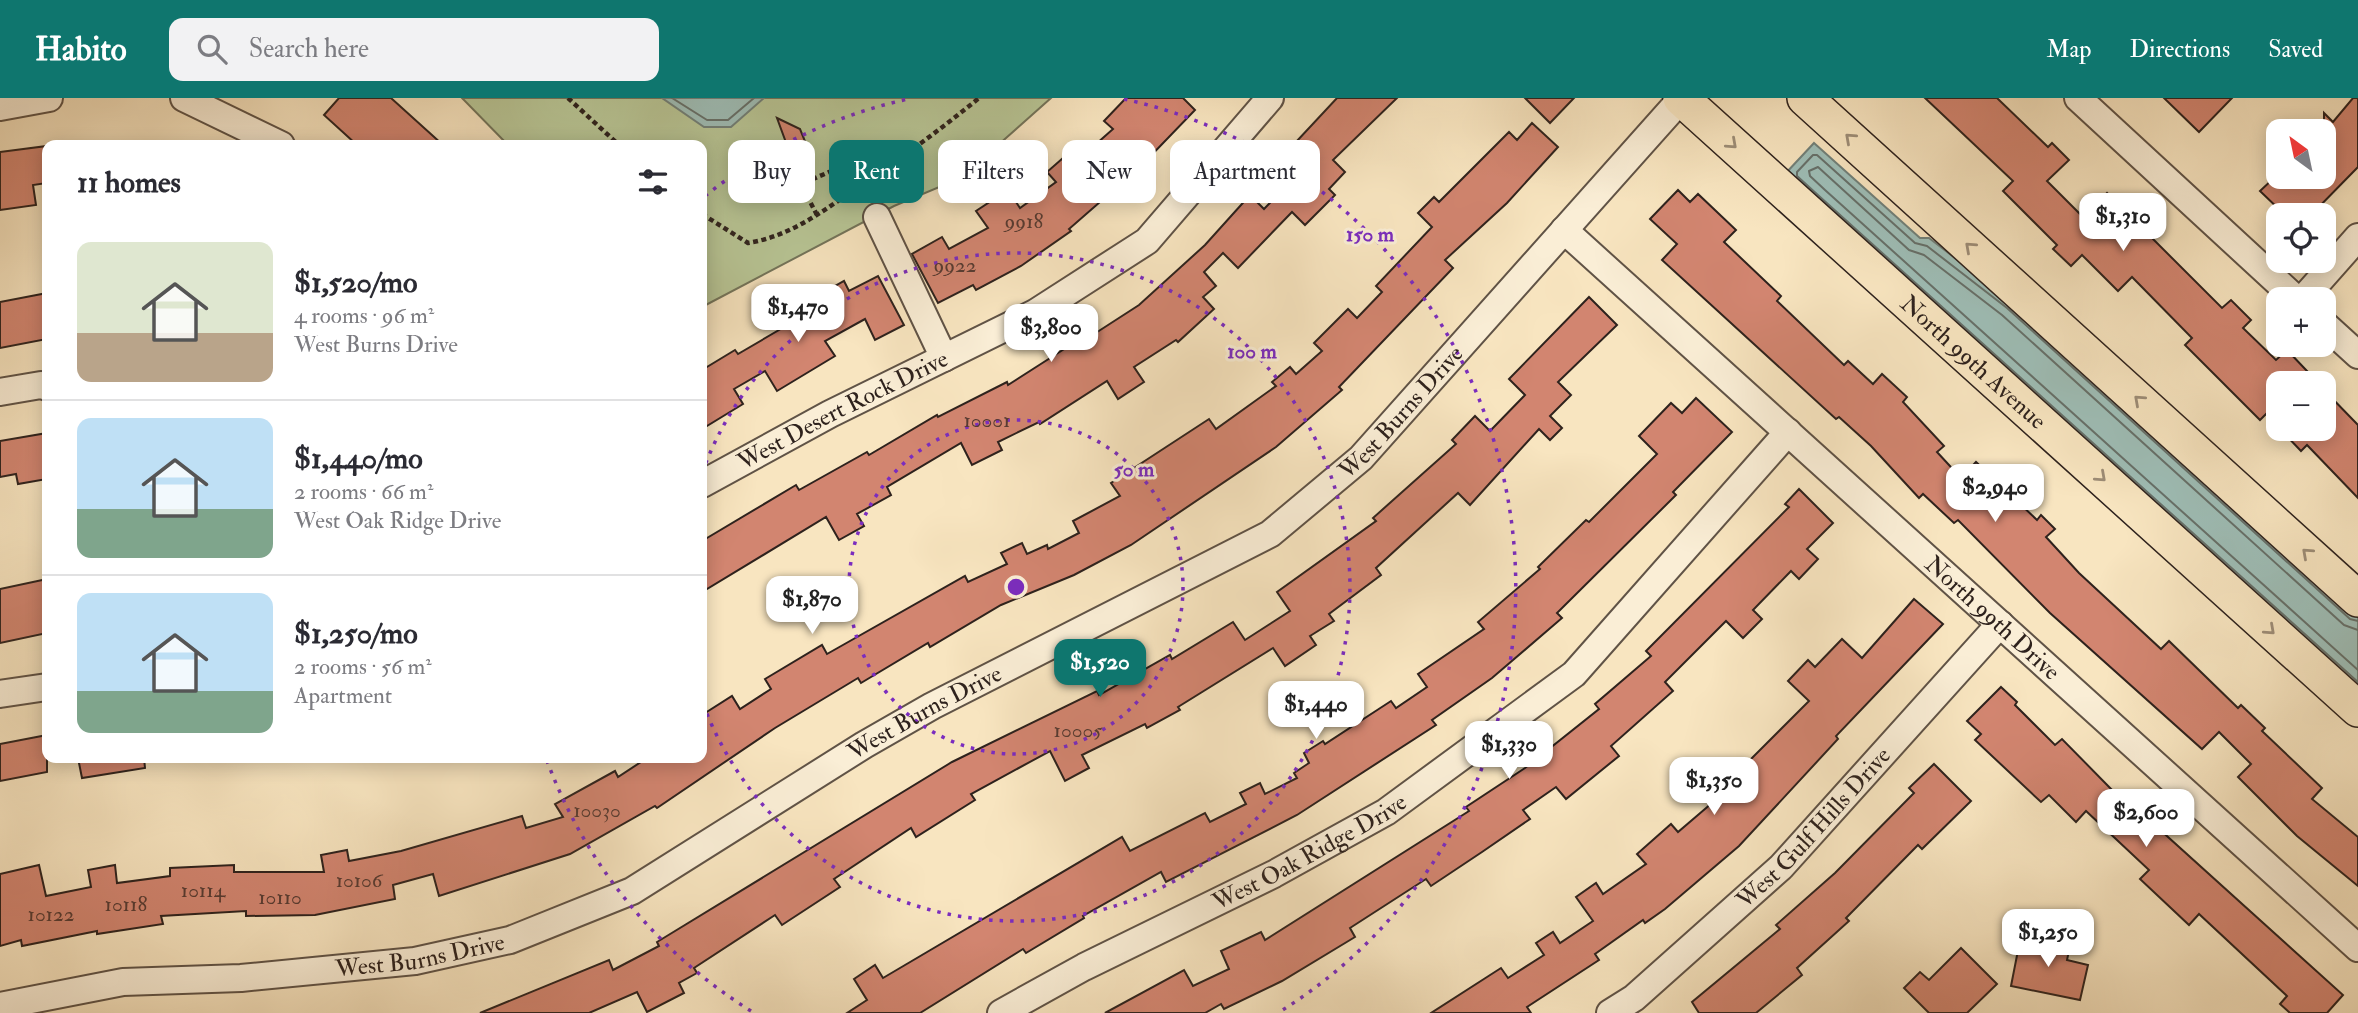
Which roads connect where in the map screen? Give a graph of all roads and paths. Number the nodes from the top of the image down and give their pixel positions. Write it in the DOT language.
graph roads {
  1 [pos="49,98"];
  2 [pos="184,98"];
  3 [pos="568,98"];
  4 [pos="979,98"];
  5 [pos="1270,98"];
  6 [pos="1681,98"];
  7 [pos="1805,98"];
  8 [pos="2086,100"];
  9 [pos="0,107"];
  10 [pos="271,140"];
  11 [pos="614,140"];
  12 [pos="924,142"];
  13 [pos="829,172"];
  14 [pos="835,203"];
  15 [pos="872,203"];
  16 [pos="817,215"];
  17 [pos="707,217"];
  18 [pos="877,217"];
  19 [pos="1564,230"];
  20 [pos="2358,237"];
  21 [pos="2283,287"];
  22 [pos="2314,287"];
  23 [pos="2336,335"];
  24 [pos="2358,355"];
  25 [pos="944,358"];
  26 [pos="42,385"];
  27 [pos="0,392"];
  28 [pos="1788,432"];
  29 [pos="707,481"];
  30 [pos="2358,599"];
  31 [pos="2000,624"];
  32 [pos="42,688"];
  33 [pos="0,694"];
  34 [pos="2358,709"];
  35 [pos="2358,947"];
  36 [pos="0,1006"];
  37 [pos="1001,1013"];
  38 [pos="1610,1013"];
  1 -- 9 [label="street"];
  2 -- 10 [label="street"];
  3 -- 11 [label="path"];
  4 -- 12 [label="path"];
  5 -- 25 [label="street, West Desert Rock Drive"];
  6 -- 19 [label="street, West Burns Drive"];
  6 -- 34 [label="main road, North 99th Avenue, one-way"];
  30 -- 7 [label="main road, one-way"];
  8 -- 21 [label="street"];
  13 -- 16 [label="path"];
  14 -- 16 [label="path"];
  15 -- 18 [label="path"];
  16 -- 17 [label="path"];
  18 -- 25 [label="street"];
  19 -- 28 [label="street, North 99th Drive"];
  19 -- 36 [label="street, West Burns Drive"];
  20 -- 22 [label="street"];
  23 -- 24 [label="street"];
  25 -- 29 [label="street, West Desert Rock Drive"];
  26 -- 27 [label="street"];
  28 -- 31 [label="street, North 99th Drive"];
  28 -- 37 [label="street, West Oak Ridge Drive"];
  31 -- 35 [label="street, North 99th Drive"];
  31 -- 38 [label="street, West Gulf Hills Drive"];
  32 -- 33 [label="street"];
}
